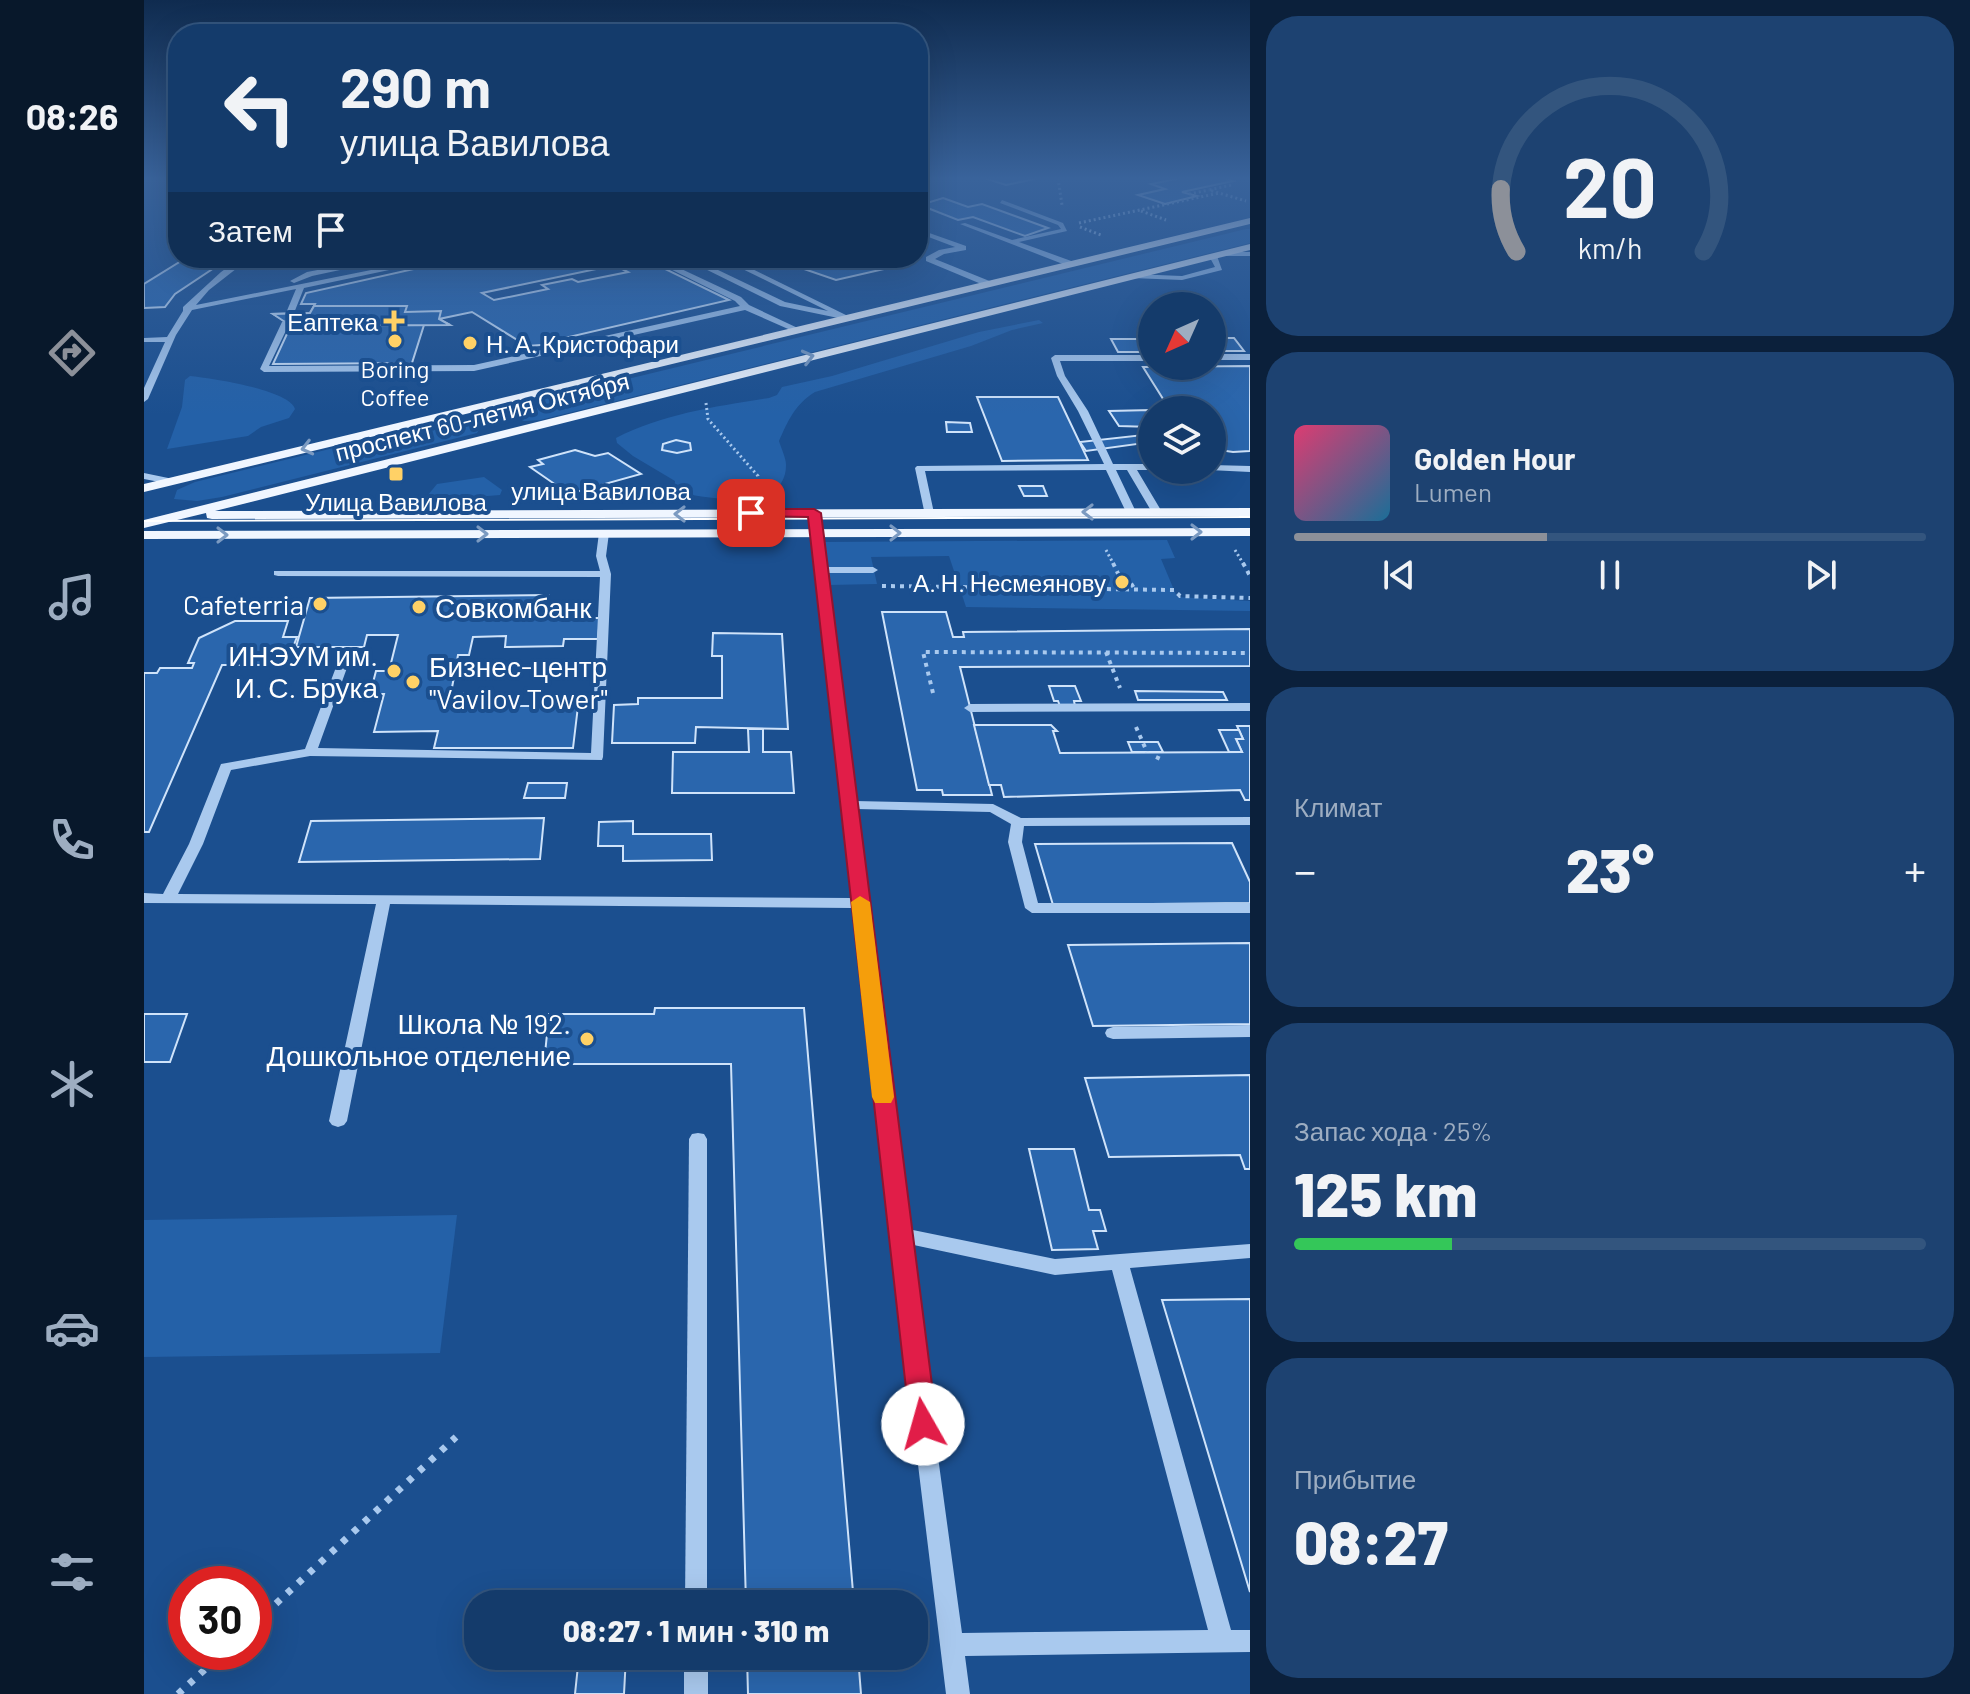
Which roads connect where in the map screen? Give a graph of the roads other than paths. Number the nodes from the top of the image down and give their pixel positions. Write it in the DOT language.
graph roads {
  1 [pos="933,257"];
  2 [pos="1052,257"];
  3 [pos="1100,257"];
  4 [pos="1209,257"];
  5 [pos="929,259"];
  6 [pos="1071,264"];
  7 [pos="231,268"];
  8 [pos="341,268"];
  9 [pos="392,268"];
  10 [pos="673,268"];
  11 [pos="708,268"];
  12 [pos="746,268"];
  13 [pos="989,284"];
  14 [pos="301,286"];
  15 [pos="746,307"];
  16 [pos="186,309"];
  17 [pos="848,318"];
  18 [pos="798,330"];
  19 [pos="168,339"];
  20 [pos="144,340"];
  21 [pos="1226,357"];
  22 [pos="1250,357"];
  23 [pos="1138,358"];
  24 [pos="144,399"];
  25 [pos="1130,466"];
  26 [pos="1138,466"];
  27 [pos="1108,467"];
  28 [pos="1226,468"];
  29 [pos="1250,469"];
  30 [pos="144,476"];
  31 [pos="317,479"];
  32 [pos="170,481"];
  33 [pos="144,488"];
  34 [pos="1131,512"];
  35 [pos="1157,512"];
  36 [pos="1250,512"];
  37 [pos="814,513"];
  38 [pos="929,513"];
  39 [pos="144,514"];
  40 [pos="184,514"];
  41 [pos="330,515"];
  42 [pos="144,524"];
  43 [pos="1250,532"];
  44 [pos="604,533"];
  45 [pos="817,533"];
  46 [pos="144,535"];
  47 [pos="821,570"];
  48 [pos="873,570"];
  49 [pos="278,573"];
  50 [pos="606,574"];
  51 [pos="342,665"];
  52 [pos="1250,707"];
  53 [pos="970,708"];
  54 [pos="310,752"];
  55 [pos="848,805"];
  56 [pos="1250,821"];
  57 [pos="1018,822"];
  58 [pos="144,898"];
  59 [pos="168,898"];
  60 [pos="384,899"];
  61 [pos="860,903"];
  62 [pos="1250,908"];
  63 [pos="1250,1031"];
  64 [pos="1113,1033"];
  65 [pos="338,1121"];
  66 [pos="698,1139"];
  67 [pos="899,1235"];
  68 [pos="1250,1251"];
  69 [pos="1119,1262"];
  70 [pos="696,1590"];
  71 [pos="1223,1641"];
  72 [pos="1250,1641"];
  73 [pos="951,1645"];
  74 [pos="696,1670"];
  75 [pos="696,1694"];
  76 [pos="958,1694"];
  1 -- 5 [label="street"];
  2 -- 6 [label="street"];
  3 -- 6 [label="main road, проспект 60-летия Октября"];
  31 -- 4 [label="main road, проспект 60-летия Октября, one-way"];
  5 -- 13 [label="street"];
  6 -- 13 [label="main road, проспект 60-летия Октября"];
  7 -- 16 [label="street"];
  8 -- 16 [label="street"];
  9 -- 14 [label="street"];
  10 -- 15 [label="street"];
  11 -- 17 [label="street"];
  12 -- 17 [label="street"];
  13 -- 17 [label="main road, проспект 60-летия Октября"];
  14 -- 15 [label="street"];
  14 -- 16 [label="street"];
  15 -- 18 [label="street"];
  16 -- 19 [label="street"];
  17 -- 18 [label="main road, проспект 60-летия Октября"];
  18 -- 32 [label="main road, проспект 60-летия Октября, one-way"];
  19 -- 20 [label="street"];
  19 -- 24 [label="street"];
  21 -- 22 [label="street"];
  23 -- 27 [label="street"];
  25 -- 26 [label="street"];
  25 -- 27 [label="street"];
  25 -- 35 [label="street"];
  27 -- 34 [label="street"];
  27 -- 38 [label="street"];
  28 -- 29 [label="street"];
  30 -- 32 [label="street"];
  31 -- 40 [label="main road, проспект 60-летия Октября"];
  31 -- 41 [label="main road"];
  32 -- 33 [label="main road, проспект 60-летия Октября"];
  34 -- 35 [label="main road, улица Вавилова"];
  34 -- 38 [label="main road, улица Вавилова, one-way"];
  35 -- 36 [label="main road, улица Вавилова"];
  37 -- 38 [label="main road, улица Вавилова"];
  37 -- 41 [label="main road, улица Вавилова, one-way"];
  37 -- 45 [label="street"];
  39 -- 40 [label="main road, улица Вавилова"];
  40 -- 41 [label="main road, улица Вавилова"];
  40 -- 42 [label="main road, проспект 60-летия Октября"];
  45 -- 43 [label="main road, улица Вавилова, one-way"];
  44 -- 45 [label="main road, улица Вавилова"];
  46 -- 44 [label="main road, улица Вавилова, one-way"];
  44 -- 50 [label="street"];
  45 -- 47 [label="street"];
  47 -- 48 [label="street"];
  47 -- 55 [label="street"];
  49 -- 50 [label="street"];
  50 -- 54 [label="street"];
  51 -- 54 [label="street"];
  52 -- 53 [label="street"];
  54 -- 59 [label="street"];
  55 -- 57 [label="street"];
  55 -- 61 [label="street"];
  56 -- 57 [label="street"];
  57 -- 62 [label="street"];
  58 -- 59 [label="street"];
  59 -- 60 [label="street"];
  60 -- 61 [label="street"];
  60 -- 65 [label="street"];
  61 -- 67 [label="street"];
  63 -- 64 [label="street"];
  66 -- 70 [label="street"];
  67 -- 69 [label="street"];
  67 -- 73 [label="street"];
  68 -- 69 [label="street"];
  69 -- 71 [label="street"];
  71 -- 72 [label="street"];
  71 -- 73 [label="street"];
  73 -- 76 [label="street"];
  74 -- 75 [label="street"];
}
